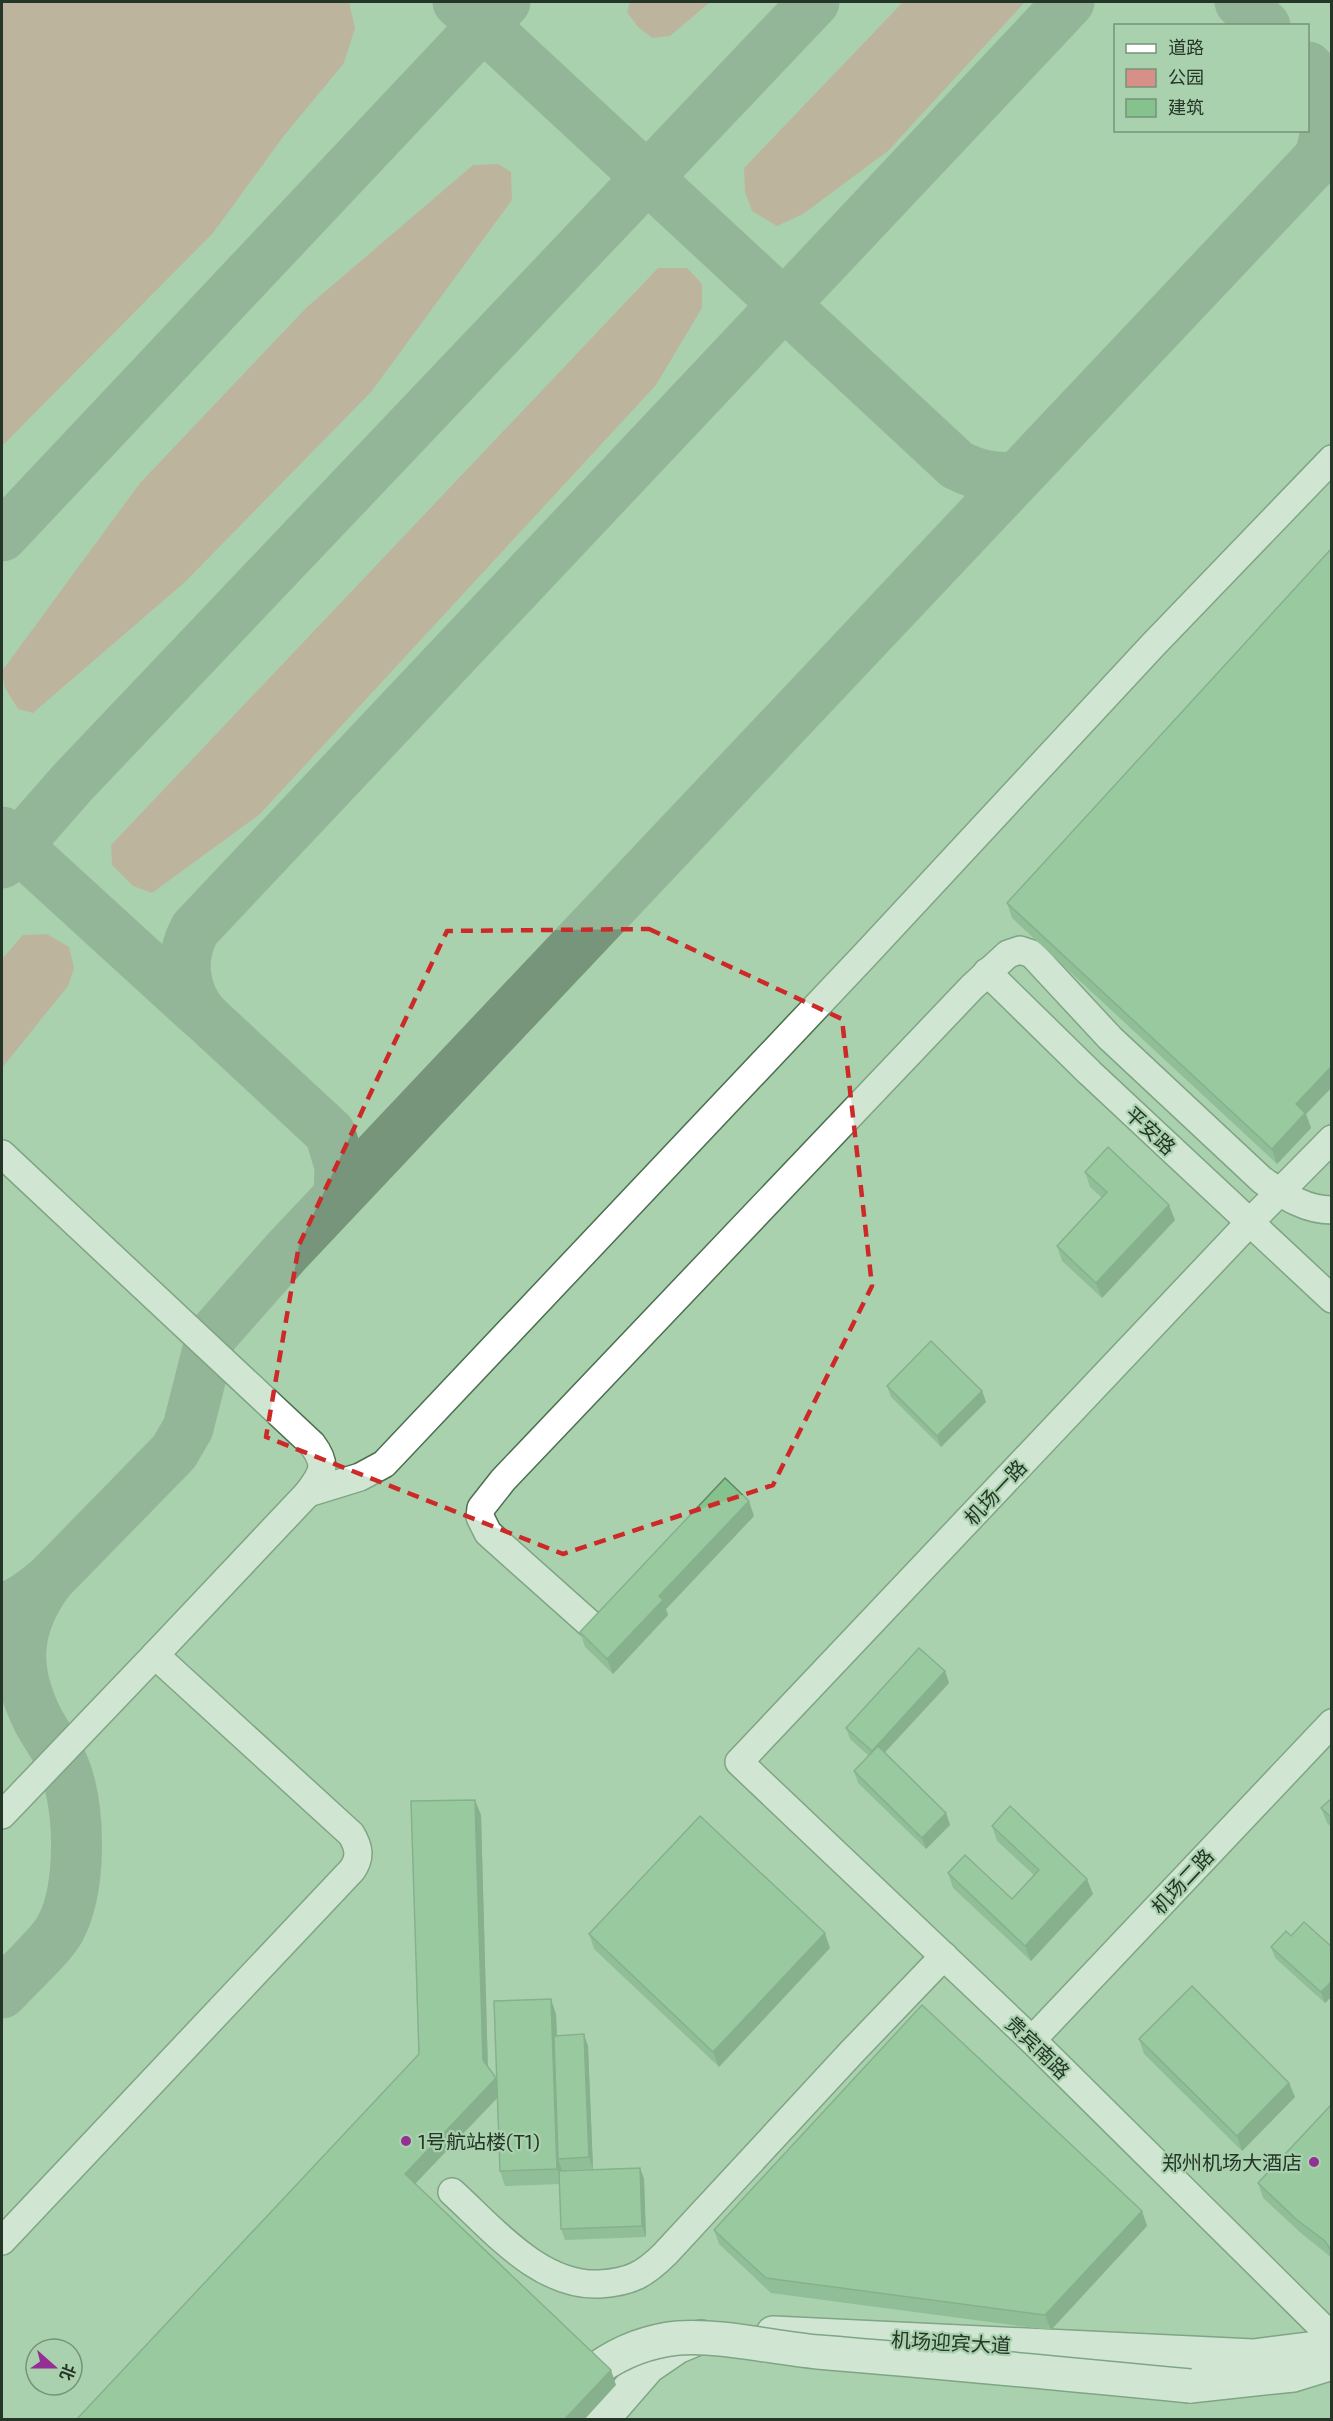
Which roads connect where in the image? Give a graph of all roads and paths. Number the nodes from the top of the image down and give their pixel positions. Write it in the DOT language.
graph roads {
  1 [pos="1332,459"];
  2 [pos="980,980"];
  3 [pos="1332,1139"];
  4 [pos="2,1154"];
  5 [pos="1279,1193"];
  6 [pos="1332,1210"];
  7 [pos="1250,1222"];
  8 [pos="1332,1299"];
  9 [pos="308,1493"];
  10 [pos="590,1624"];
  11 [pos="156,1655"];
  12 [pos="1332,1723"];
  13 [pos="739,1762"];
  14 [pos="2,1815"];
  15 [pos="944,1956"];
  16 [pos="1032,2040"];
  17 [pos="452,2192"];
  18 [pos="2,2241"];
  19 [pos="1332,2337"];
  20 [pos="1332,2346"];
  21 [pos="1332,2363"];
  22 [pos="598,2368"];
  23 [pos="602,2420"];
  1 -- 9 [label="street"];
  2 -- 5 [label="street"];
  2 -- 7 [label="street, 平安路"];
  2 -- 10 [label="street"];
  3 -- 5 [label="street, 机场一路"];
  4 -- 9 [label="street"];
  5 -- 6 [label="street"];
  5 -- 7 [label="street, 机场一路"];
  7 -- 8 [label="street, 平安路"];
  7 -- 13 [label="street, 机场一路"];
  9 -- 11 [label="street"];
  11 -- 14 [label="street"];
  11 -- 18 [label="street"];
  12 -- 16 [label="street, 机场二路"];
  13 -- 15 [label="street, 贵宾南路"];
  15 -- 16 [label="street, 贵宾南路"];
  15 -- 17 [label="street"];
  16 -- 19 [label="street, 贵宾南路"];
  20 -- 23 [label="main road, 机场迎宾大道"];
  21 -- 22 [label="main road, bridge"];
}
